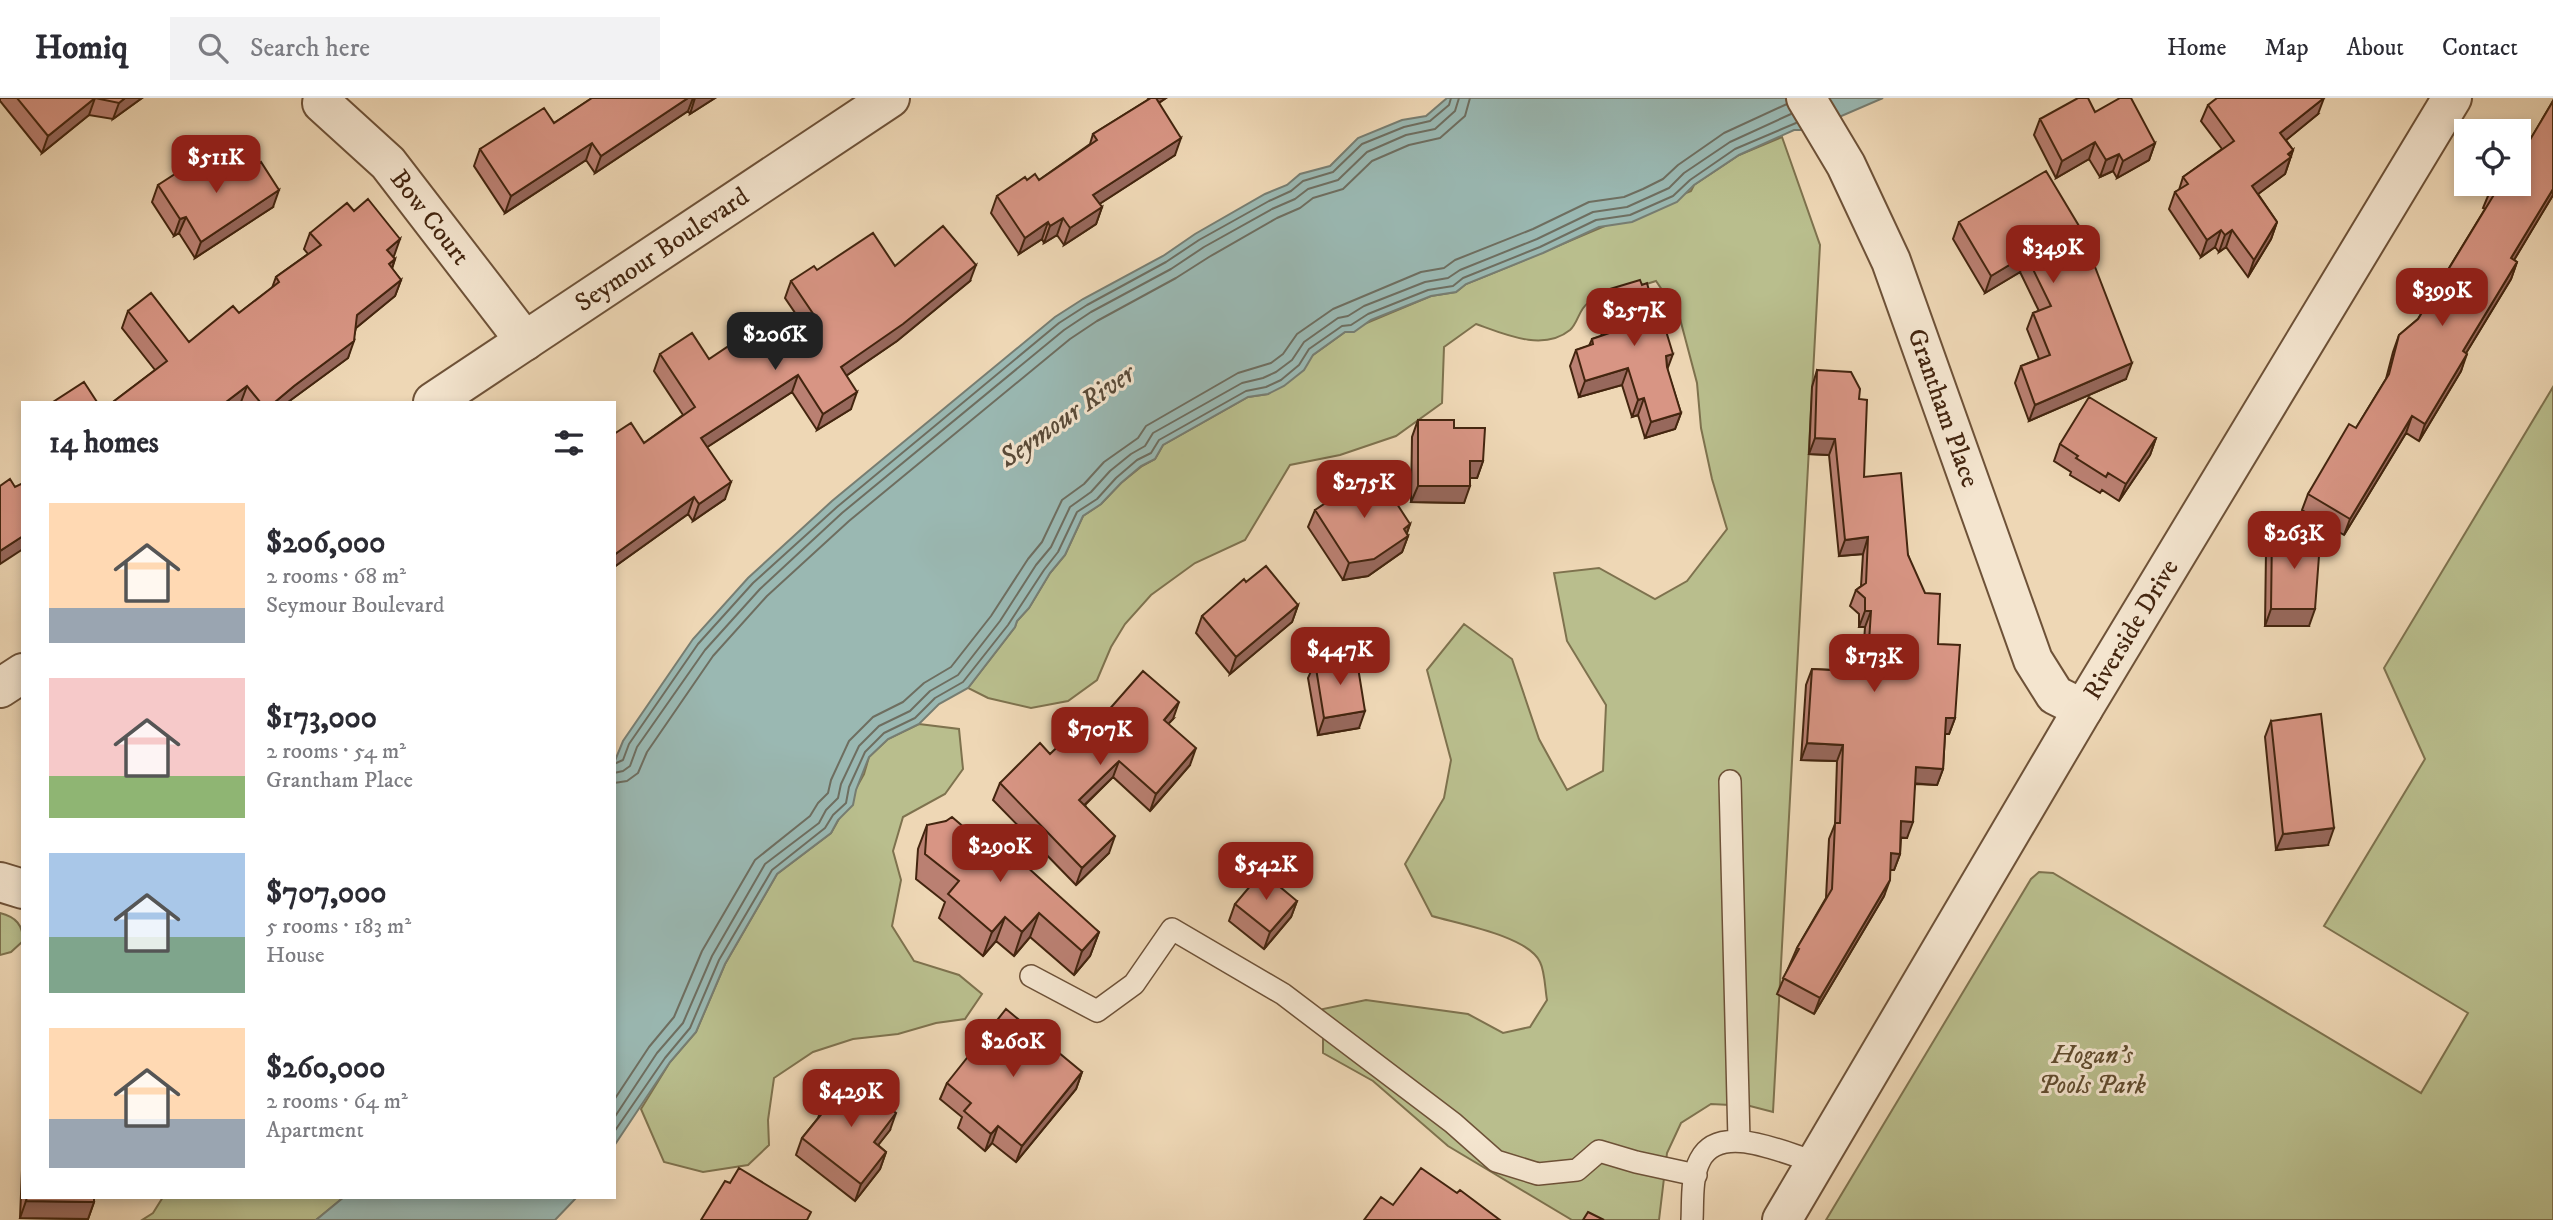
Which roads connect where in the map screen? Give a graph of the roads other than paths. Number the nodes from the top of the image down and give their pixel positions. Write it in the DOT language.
graph roads {
  1 [pos="890,98"];
  2 [pos="1806,98"];
  3 [pos="2452,98"];
  4 [pos="322,103"];
  5 [pos="525,341"];
  6 [pos="435,401"];
  7 [pos="21,674"];
  8 [pos="0,688"];
  9 [pos="2083,709"];
  10 [pos="1730,781"];
  11 [pos="0,882"];
  12 [pos="21,888"];
  13 [pos="1031,976"];
  14 [pos="1739,1140"];
  15 [pos="1802,1158"];
  16 [pos="1696,1175"];
  17 [pos="1692,1220"];
  18 [pos="1782,1220"];
  1 -- 5 [label="street, Seymour Boulevard"];
  2 -- 9 [label="street, Grantham Place"];
  3 -- 9 [label="street, Riverside Drive"];
  4 -- 5 [label="street, Bow Court"];
  5 -- 6 [label="street, Seymour Boulevard"];
  7 -- 8 [label="street"];
  9 -- 15 [label="street, Riverside Drive"];
  10 -- 14 [label="lane"];
  11 -- 12 [label="street"];
  13 -- 16 [label="lane"];
  14 -- 15 [label="lane"];
  14 -- 16 [label="lane"];
  15 -- 18 [label="street, Riverside Drive"];
  16 -- 17 [label="lane"];
}
